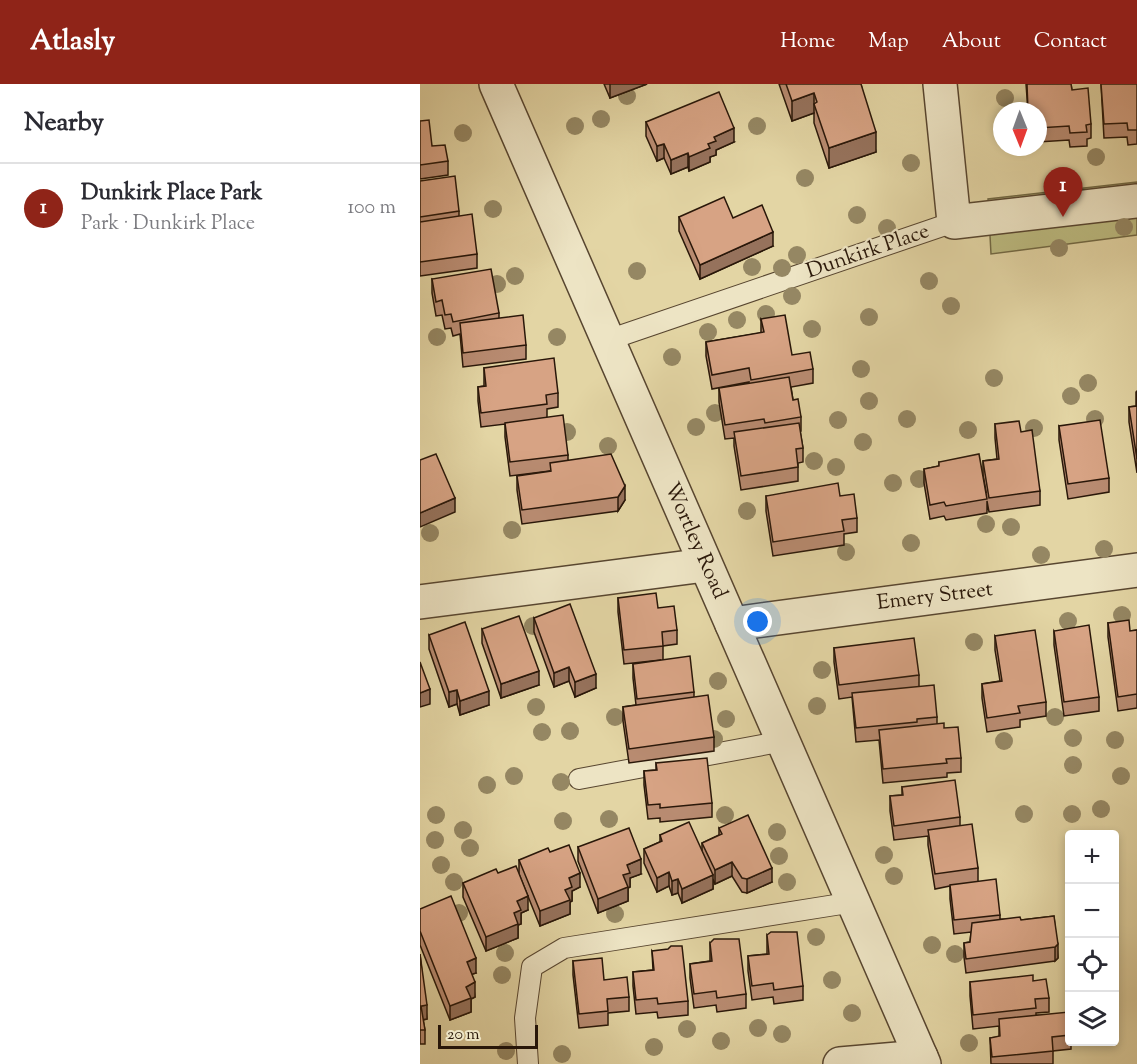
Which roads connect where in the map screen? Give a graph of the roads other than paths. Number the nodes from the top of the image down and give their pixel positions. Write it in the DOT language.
graph roads {
  1 [pos="496,84"];
  2 [pos="940,84"];
  3 [pos="1137,201"];
  4 [pos="954,222"];
  5 [pos="608,340"];
  6 [pos="705,565"];
  7 [pos="1137,570"];
  8 [pos="420,602"];
  9 [pos="732,624"];
  10 [pos="784,741"];
  11 [pos="579,779"];
  12 [pos="854,902"];
  13 [pos="923,1060"];
  14 [pos="528,1064"];
  15 [pos="840,1064"];
  1 -- 5 [label="street, Wortley Road"];
  2 -- 4 [label="street"];
  3 -- 4 [label="street, Dunkirk Place"];
  4 -- 5 [label="lane, Dunkirk Place"];
  5 -- 6 [label="street, Wortley Road"];
  6 -- 8 [label="street"];
  6 -- 9 [label="street, Wortley Road"];
  7 -- 9 [label="street, Emery Street"];
  9 -- 10 [label="street, Wortley Road"];
  10 -- 11 [label="lane"];
  10 -- 12 [label="street, Wortley Road"];
  12 -- 13 [label="street, Wortley Road"];
  12 -- 14 [label="lane"];
  13 -- 15 [label="street"];
}
